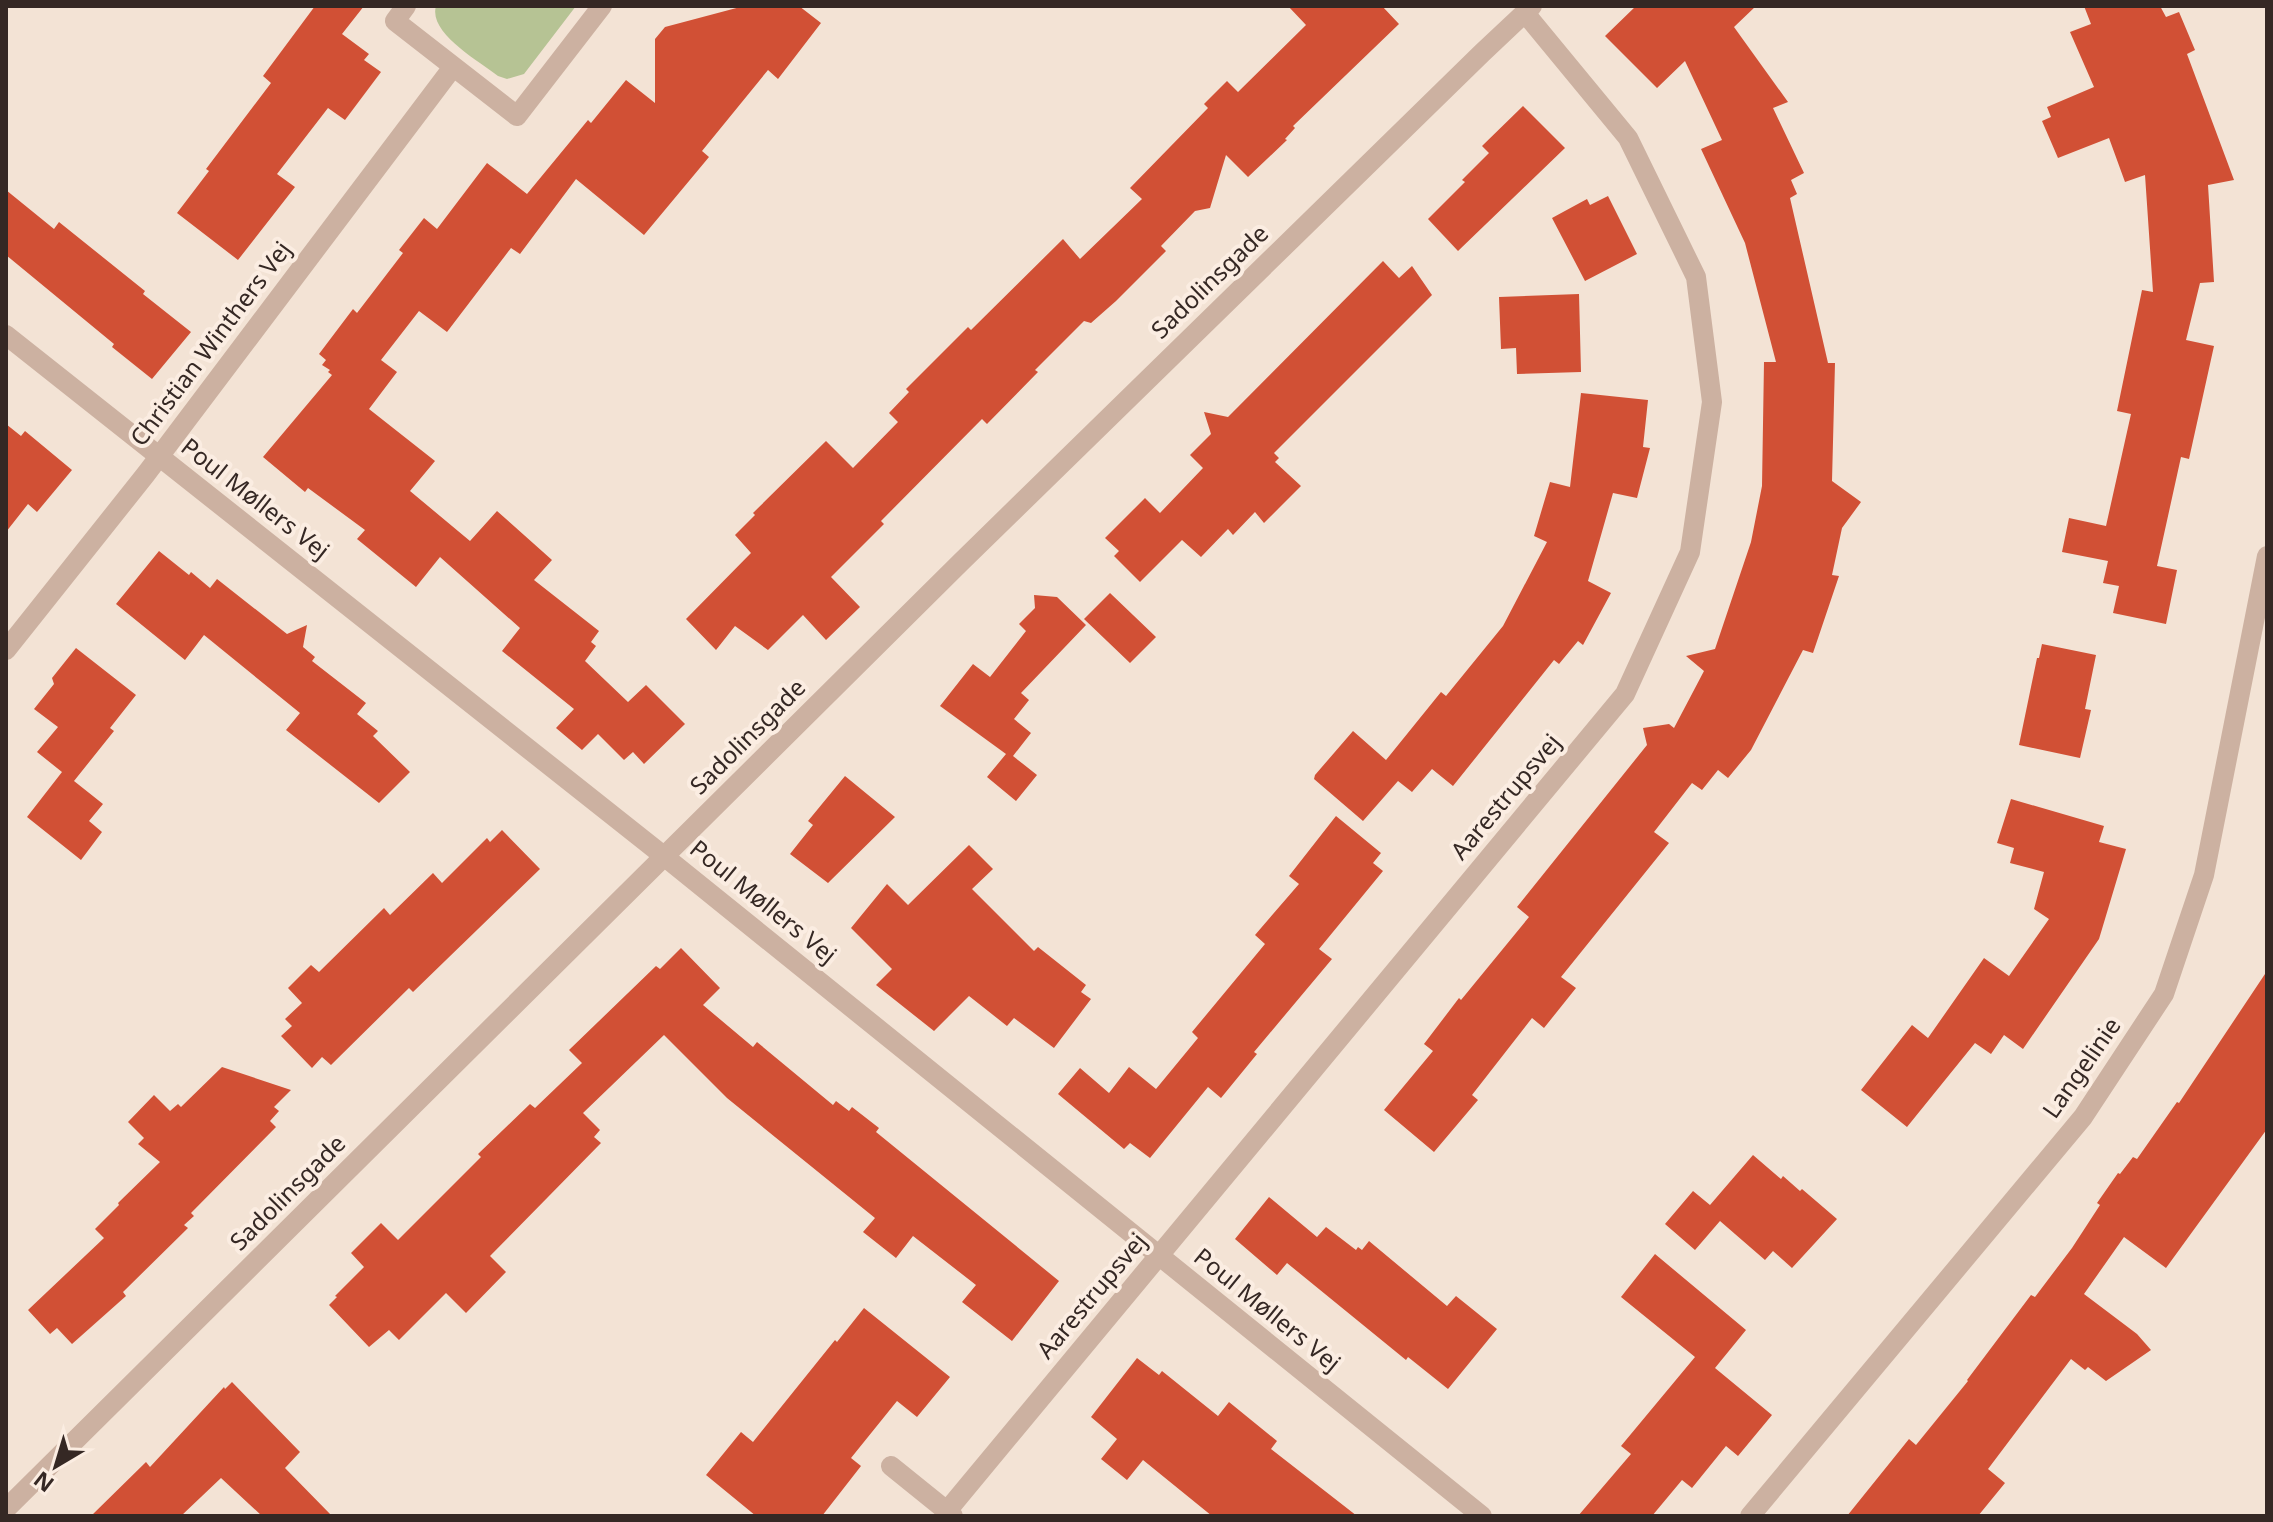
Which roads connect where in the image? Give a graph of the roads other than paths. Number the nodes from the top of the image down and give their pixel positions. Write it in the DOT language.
graph roads {
  1 [pos="406,6"];
  2 [pos="602,6"];
  3 [pos="1529,9"];
  4 [pos="453,67"];
  5 [pos="6,335"];
  6 [pos="159,456"];
  7 [pos="2267,556"];
  8 [pos="6,650"];
  9 [pos="665,857"];
  10 [pos="1159,1257"];
  11 [pos="891,1466"];
  12 [pos="6,1509"];
  13 [pos="950,1514"];
  14 [pos="1482,1516"];
  15 [pos="1750,1516"];
  1 -- 4 [label="street"];
  2 -- 4 [label="street"];
  3 -- 9 [label="street, Sadolinsgade"];
  3 -- 10 [label="street, Aarestrupsvej"];
  4 -- 6 [label="street, Christian Winthers Vej"];
  5 -- 6 [label="street, Poul Møllers Vej"];
  6 -- 8 [label="street, Christian Winthers Vej"];
  6 -- 9 [label="street, Poul Møllers Vej"];
  7 -- 15 [label="street, Langelinie"];
  9 -- 10 [label="street, Poul Møllers Vej"];
  9 -- 12 [label="street, Sadolinsgade"];
  10 -- 13 [label="street, Aarestrupsvej"];
  10 -- 14 [label="street, Poul Møllers Vej"];
  11 -- 13 [label="street, Aarestrupsvej"];
}
